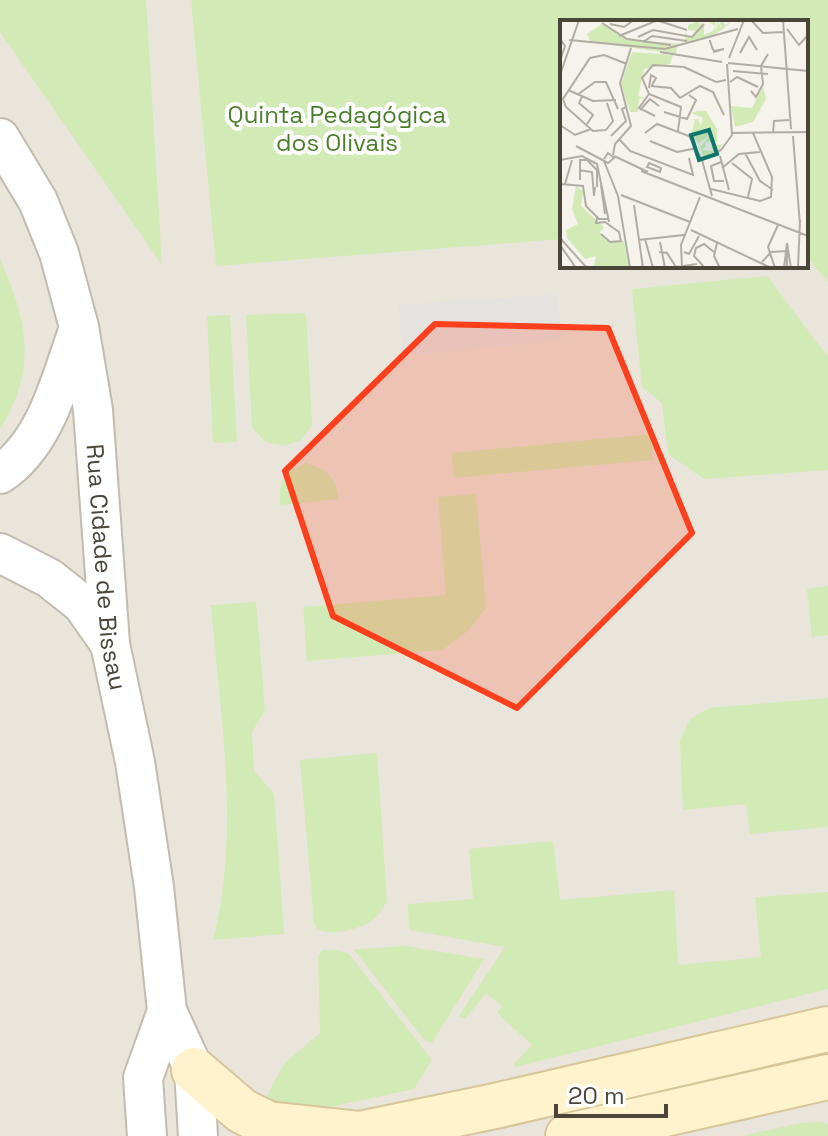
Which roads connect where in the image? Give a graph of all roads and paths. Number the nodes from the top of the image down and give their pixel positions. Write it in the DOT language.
graph roads {
  1 [pos="0,138"];
  2 [pos="79,327"];
  3 [pos="0,474"];
  4 [pos="0,553"];
  5 [pos="110,644"];
  6 [pos="167,1011"];
  7 [pos="828,1029"];
  8 [pos="194,1070"];
  9 [pos="828,1077"];
  10 [pos="761,1093"];
  11 [pos="828,1097"];
  12 [pos="356,1135"];
  13 [pos="147,1136"];
  14 [pos="198,1136"];
  15 [pos="568,1136"];
  1 -- 2 [label="street, Rua Cidade de Bissau"];
  2 -- 3 [label="street"];
  2 -- 5 [label="street, Rua Cidade de Bissau"];
  4 -- 5 [label="street"];
  5 -- 6 [label="street, Rua Cidade de Bissau"];
  6 -- 8 [label="street, Rua Cidade de Bissau"];
  6 -- 13 [label="street, Rua Cidade de Bissau"];
  7 -- 12 [label="main road"];
  8 -- 12 [label="main road"];
  8 -- 14 [label="street, Rua Cidade de Bissau"];
  9 -- 10 [label="main road"];
  10 -- 11 [label="main road"];
  10 -- 15 [label="main road"];
}
